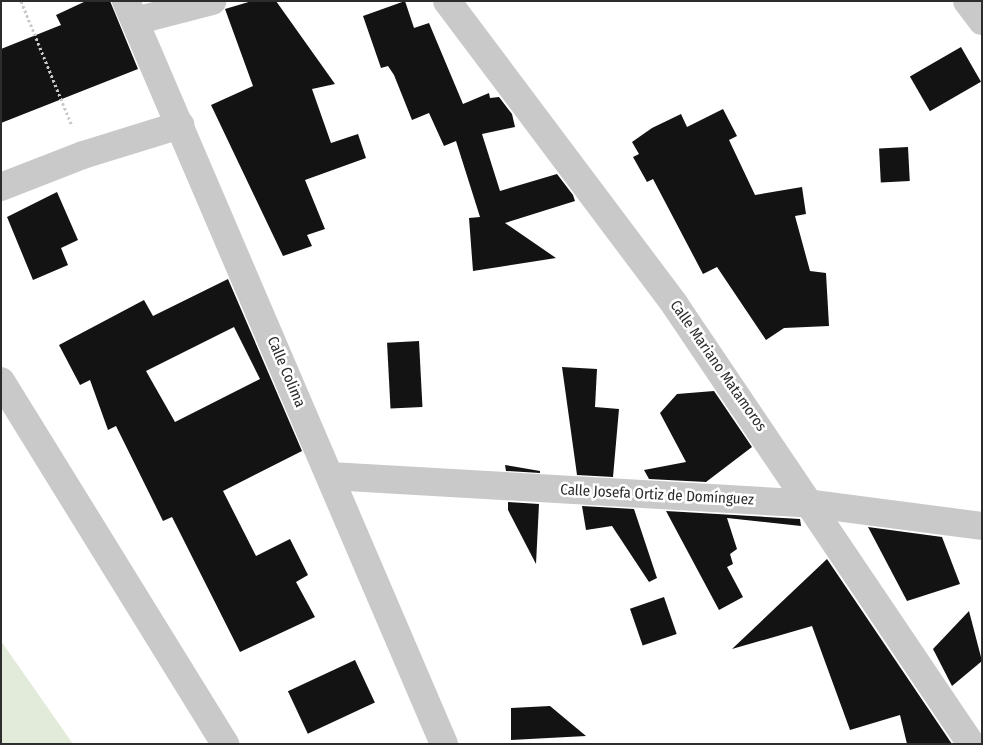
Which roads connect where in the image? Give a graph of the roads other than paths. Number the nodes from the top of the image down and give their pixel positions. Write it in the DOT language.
graph roads {
  1 [pos="212,1"];
  2 [pos="447,1"];
  3 [pos="967,1"];
  4 [pos="131,11"];
  5 [pos="982,21"];
  6 [pos="180,125"];
  7 [pos="1,187"];
  8 [pos="1,381"];
  9 [pos="330,476"];
  10 [pos="813,504"];
  11 [pos="982,526"];
  12 [pos="225,744"];
  13 [pos="444,744"];
  14 [pos="971,744"];
  1 -- 4 [label="street"];
  2 -- 10 [label="street, Calle Mariano Matamoros"];
  3 -- 5 [label="street"];
  4 -- 6 [label="street, Calle Colima"];
  6 -- 7 [label="street"];
  6 -- 9 [label="street, Calle Colima"];
  8 -- 12 [label="street"];
  9 -- 10 [label="street, Calle Josefa Ortiz de Domínguez"];
  9 -- 13 [label="street, Calle Colima"];
  10 -- 11 [label="street, Calle Josefa Ortiz de Domínguez"];
  10 -- 14 [label="street, Calle Mariano Matamoros"];
}
